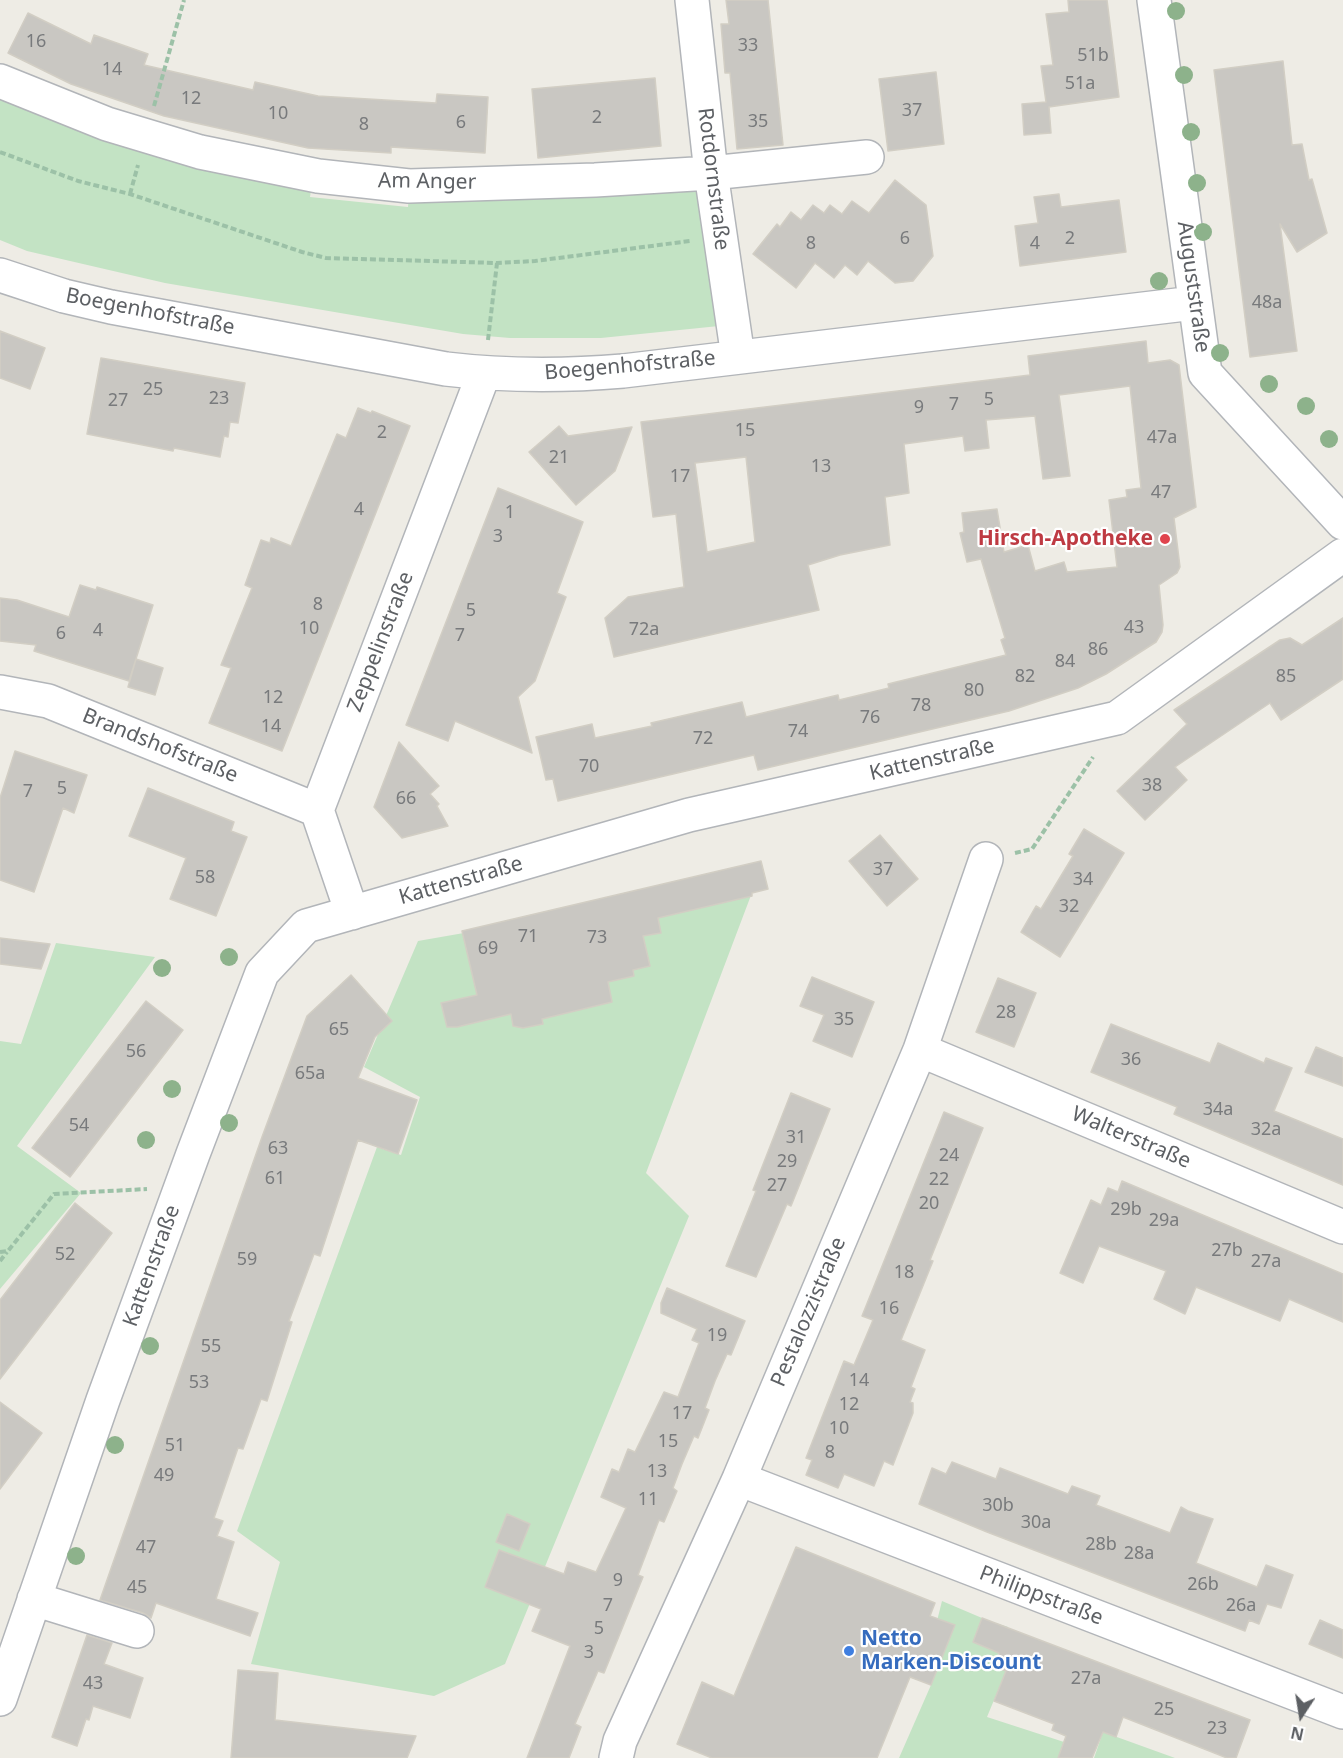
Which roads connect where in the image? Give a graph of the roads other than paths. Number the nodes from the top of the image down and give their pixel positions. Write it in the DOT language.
graph roads {
  1 [pos="692,0"];
  2 [pos="1154,0"];
  3 [pos="0,81"];
  4 [pos="867,157"];
  5 [pos="711,173"];
  6 [pos="0,275"];
  7 [pos="1194,303"];
  8 [pos="738,357"];
  9 [pos="484,373"];
  10 [pos="1343,523"];
  11 [pos="1343,555"];
  12 [pos="0,692"];
  13 [pos="317,810"];
  14 [pos="986,859"];
  15 [pos="352,913"];
  16 [pos="920,1050"];
  17 [pos="1343,1227"];
  18 [pos="739,1479"];
  19 [pos="34,1599"];
  20 [pos="137,1631"];
  21 [pos="7,1654"];
  22 [pos="0,1699"];
  23 [pos="1343,1712"];
  24 [pos="616,1758"];
  1 -- 5 [label="street, Rotdornstraße"];
  2 -- 7 [label="street, Auguststraße"];
  3 -- 5 [label="street, Am Anger"];
  4 -- 5 [label="street, Am Anger"];
  5 -- 8 [label="street, Rotdornstraße"];
  6 -- 9 [label="street, Boegenhofstraße"];
  7 -- 8 [label="street, Boegenhofstraße"];
  7 -- 10 [label="street, Auguststraße"];
  8 -- 9 [label="street, Boegenhofstraße"];
  9 -- 13 [label="street, Zeppelinstraße"];
  11 -- 15 [label="street, Kattenstraße"];
  12 -- 13 [label="street, Brandshofstraße"];
  13 -- 15 [label="street"];
  14 -- 16 [label="street, Pestalozzistraße"];
  15 -- 19 [label="street, Kattenstraße"];
  16 -- 17 [label="street, Walterstraße"];
  16 -- 18 [label="street, Pestalozzistraße"];
  18 -- 23 [label="street, Philippstraße"];
  18 -- 24 [label="street, Pestalozzistraße"];
  19 -- 20 [label="street"];
  19 -- 21 [label="street, Kattenstraße"];
  21 -- 22 [label="street, Kattenstraße"];
}
